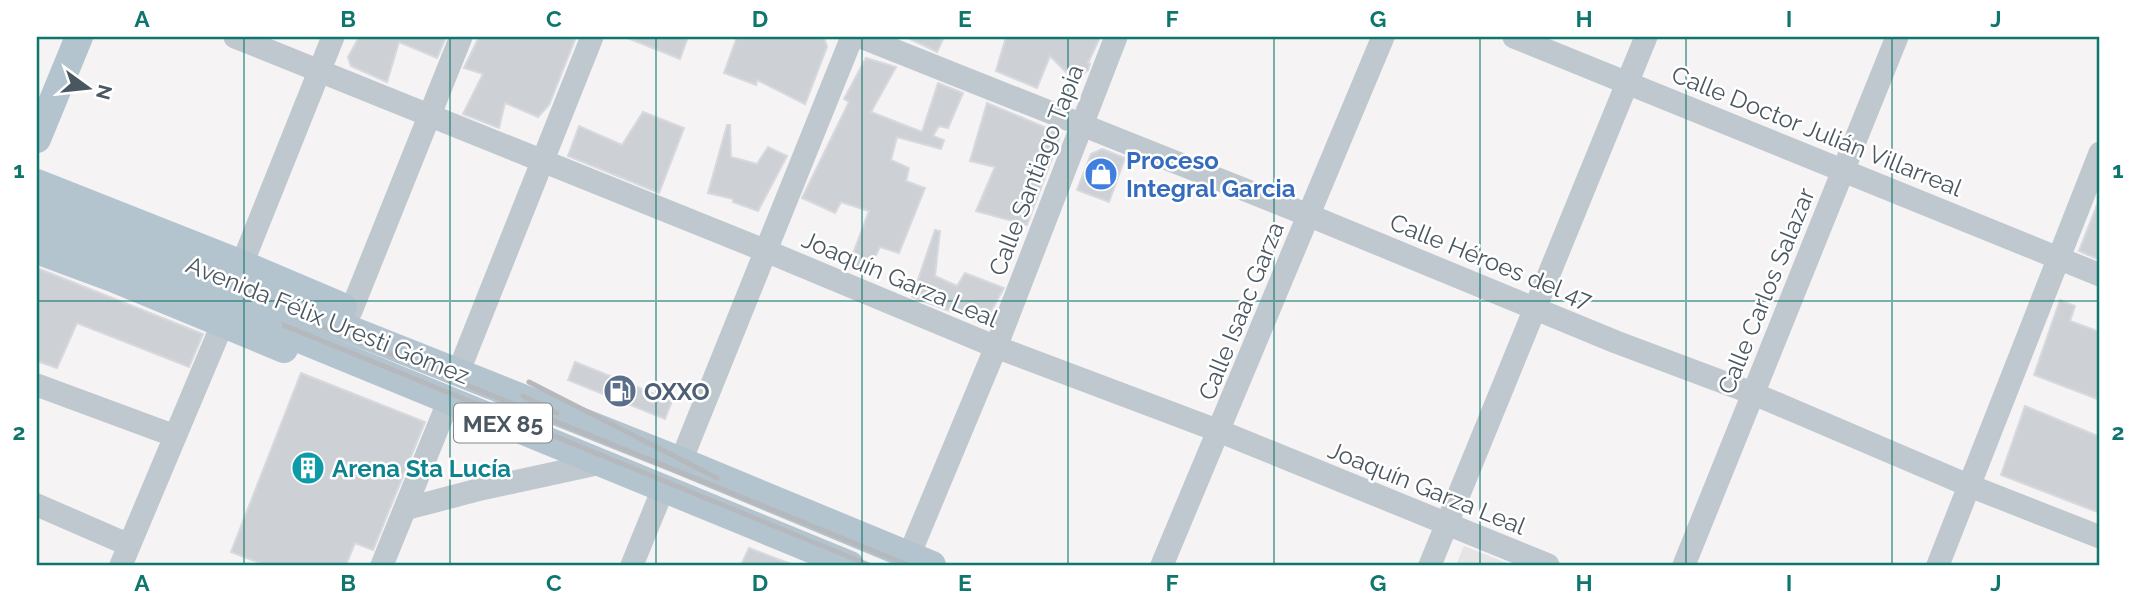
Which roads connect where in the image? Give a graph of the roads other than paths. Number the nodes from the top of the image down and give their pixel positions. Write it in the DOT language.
graph roads {
  1 [pos="79,37"];
  2 [pos="235,37"];
  3 [pos="333,37"];
  4 [pos="461,37"];
  5 [pos="593,37"];
  6 [pos="852,37"];
  7 [pos="861,37"];
  8 [pos="1116,37"];
  9 [pos="1383,37"];
  10 [pos="1514,37"];
  11 [pos="1646,37"];
  12 [pos="1897,37"];
  13 [pos="319,71"];
  14 [pos="1629,83"];
  15 [pos="429,116"];
  16 [pos="1081,123"];
  17 [pos="37,139"];
  18 [pos="2100,153"];
  19 [pos="542,161"];
  20 [pos="1843,170"];
  21 [pos="37,183"];
  22 [pos="37,200"];
  23 [pos="1308,215"];
  24 [pos="136,222"];
  25 [pos="37,229"];
  26 [pos="37,250"];
  27 [pos="765,251"];
  28 [pos="2058,258"];
  29 [pos="242,264"];
  30 [pos="2100,275"];
  31 [pos="110,277"];
  32 [pos="1535,307"];
  33 [pos="351,311"];
  34 [pos="222,326"];
  35 [pos="996,347"];
  36 [pos="388,360"];
  37 [pos="458,373"];
  38 [pos="37,385"];
  39 [pos="1752,393"];
  40 [pos="449,400"];
  41 [pos="1219,431"];
  42 [pos="175,436"];
  43 [pos="681,461"];
  44 [pos="601,463"];
  45 [pos="1970,486"];
  46 [pos="663,489"];
  47 [pos="37,505"];
  48 [pos="405,509"];
  49 [pos="1447,524"];
  50 [pos="2100,537"];
  51 [pos="125,555"];
  52 [pos="915,562"];
  53 [pos="382,565"];
  54 [pos="632,565"];
  55 [pos="850,565"];
  56 [pos="1162,565"];
  57 [pos="1430,565"];
  58 [pos="1548,565"];
  59 [pos="1684,565"];
  60 [pos="1938,565"];
  1 -- 17 [label="main road"];
  2 -- 13 [label="street, Joaquín Garza Leal"];
  3 -- 13 [label="street"];
  4 -- 15 [label="street"];
  5 -- 19 [label="street"];
  6 -- 27 [label="street"];
  7 -- 16 [label="street, Calle Héroes del 47"];
  8 -- 16 [label="street, Calle Santiago Tapia"];
  9 -- 23 [label="street, Calle Isaac Garza"];
  10 -- 14 [label="street, Calle Doctor Julián Villarreal"];
  11 -- 14 [label="street"];
  12 -- 20 [label="street, Calle Carlos Salazar"];
  13 -- 15 [label="street, Joaquín Garza Leal"];
  13 -- 29 [label="street"];
  14 -- 20 [label="street, Calle Doctor Julián Villarreal"];
  14 -- 32 [label="street"];
  15 -- 19 [label="street, Joaquín Garza Leal"];
  15 -- 33 [label="street"];
  16 -- 23 [label="street, Calle Héroes del 47"];
  16 -- 35 [label="street, Calle Santiago Tapia"];
  18 -- 28 [label="street"];
  19 -- 27 [label="street, Joaquín Garza Leal"];
  19 -- 37 [label="street"];
  20 -- 28 [label="street, Calle Doctor Julián Villarreal"];
  20 -- 39 [label="street, Calle Carlos Salazar"];
  21 -- 24 [label="main road"];
  22 -- 36 [label="main road, Avenida Félix Uresti Gómez / MEX 85, bridge"];
  23 -- 32 [label="street, Calle Héroes del 47"];
  23 -- 41 [label="street, Calle Isaac Garza"];
  24 -- 29 [label="main road"];
  24 -- 31 [label="main road"];
  25 -- 36 [label="main road, Avenida Félix Uresti Gómez / MEX 85, bridge"];
  26 -- 31 [label="main road"];
  27 -- 35 [label="street, Joaquín Garza Leal"];
  27 -- 43 [label="street"];
  28 -- 30 [label="street, Calle Doctor Julián Villarreal"];
  28 -- 45 [label="street"];
  29 -- 33 [label="main road"];
  31 -- 34 [label="main road"];
  32 -- 39 [label="street, Calle Héroes del 47"];
  32 -- 49 [label="street"];
  33 -- 36 [label="main road"];
  34 -- 36 [label="main road"];
  34 -- 42 [label="street"];
  35 -- 41 [label="street, Joaquín Garza Leal"];
  35 -- 52 [label="street, Calle Santiago Tapia"];
  36 -- 37 [label="main road, Avenida Félix Uresti Gómez / MEX 85"];
  36 -- 40 [label="main road, Avenida Félix Uresti Gómez / MEX 85"];
  37 -- 43 [label="main road, Avenida Félix Uresti Gómez / MEX 85"];
  38 -- 42 [label="street"];
  39 -- 45 [label="street, Calle Héroes del 47"];
  39 -- 59 [label="street, Calle Carlos Salazar"];
  40 -- 44 [label="main road, Avenida Félix Uresti Gómez / MEX 85"];
  40 -- 48 [label="street"];
  41 -- 49 [label="street, Joaquín Garza Leal"];
  41 -- 56 [label="street, Calle Isaac Garza"];
  42 -- 51 [label="street"];
  43 -- 52 [label="main road, Avenida Félix Uresti Gómez / MEX 85"];
  44 -- 46 [label="main road, Avenida Félix Uresti Gómez / MEX 85"];
  44 -- 48 [label="street"];
  45 -- 50 [label="street, Calle Héroes del 47"];
  45 -- 60 [label="street"];
  46 -- 54 [label="street"];
  46 -- 55 [label="main road, Avenida Félix Uresti Gómez / MEX 85"];
  47 -- 51 [label="street"];
  48 -- 53 [label="street"];
  49 -- 57 [label="street"];
  49 -- 58 [label="street, Joaquín Garza Leal"];
}
